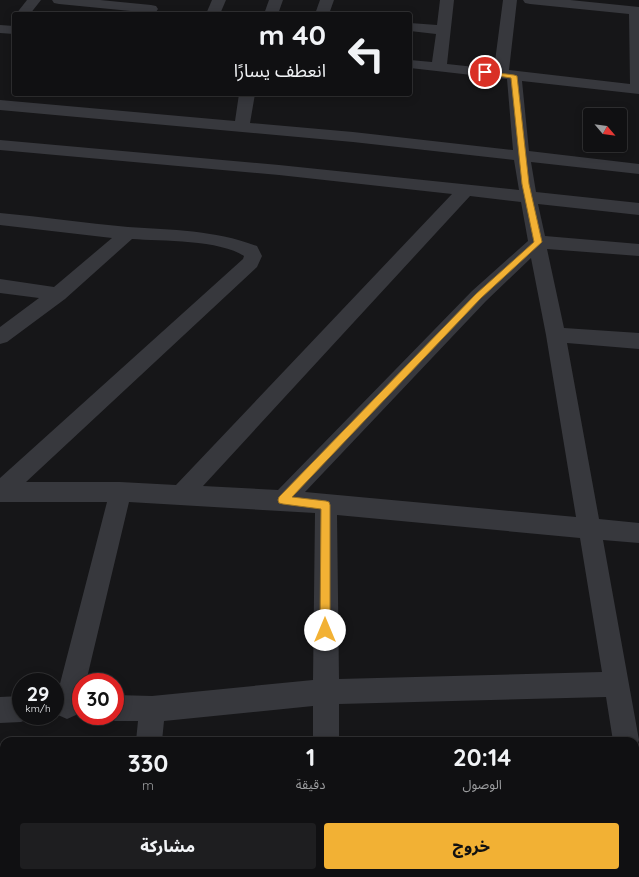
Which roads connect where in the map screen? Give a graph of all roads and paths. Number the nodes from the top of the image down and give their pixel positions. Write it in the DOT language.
graph roads {
  1 [pos="34,0"];
  2 [pos="59,0"];
  3 [pos="219,0"];
  4 [pos="276,0"];
  5 [pos="327,0"];
  6 [pos="447,0"];
  7 [pos="510,0"];
  8 [pos="530,0"];
  9 [pos="152,8"];
  10 [pos="638,11"];
  11 [pos="25,12"];
  12 [pos="214,12"];
  13 [pos="272,12"];
  14 [pos="323,12"];
  15 [pos="412,27"];
  16 [pos="443,30"];
  17 [pos="412,64"];
  18 [pos="439,67"];
  19 [pos="507,75"];
  20 [pos="638,89"];
  21 [pos="247,96"];
  22 [pos="0,105"];
  23 [pos="242,126"];
  24 [pos="0,145"];
  25 [pos="522,157"];
  26 [pos="639,169"];
  27 [pos="466,190"];
  28 [pos="528,197"];
  29 [pos="639,209"];
  30 [pos="0,219"];
  31 [pos="128,233"];
  32 [pos="538,242"];
  33 [pos="639,250"];
  34 [pos="0,286"];
  35 [pos="58,294"];
  36 [pos="556,335"];
  37 [pos="0,337"];
  38 [pos="639,341"];
  39 [pos="0,492"];
  40 [pos="120,492"];
  41 [pos="181,495"];
  42 [pos="283,500"];
  43 [pos="326,505"];
  44 [pos="588,528"];
  45 [pos="639,533"];
  46 [pos="614,684"];
  47 [pos="325,692"];
  48 [pos="68,707"];
  49 [pos="124,708"];
  50 [pos="12,709"];
  51 [pos="152,709"];
  52 [pos="0,710"];
  53 [pos="149,737"];
  54 [pos="326,737"];
  55 [pos="625,737"];
  1 -- 11 [label="street"];
  2 -- 9 [label="street"];
  3 -- 12 [label="street"];
  4 -- 13 [label="street"];
  5 -- 14 [label="street"];
  6 -- 16 [label="street"];
  7 -- 19 [label="street"];
  8 -- 10 [label="street"];
  10 -- 20 [label="street"];
  15 -- 16 [label="street"];
  16 -- 18 [label="street"];
  17 -- 18 [label="street"];
  18 -- 19 [label="street"];
  19 -- 20 [label="street"];
  19 -- 25 [label="street"];
  21 -- 23 [label="street"];
  22 -- 23 [label="street"];
  23 -- 25 [label="street"];
  24 -- 27 [label="street"];
  25 -- 26 [label="street"];
  25 -- 28 [label="street"];
  27 -- 28 [label="street"];
  27 -- 41 [label="street"];
  28 -- 29 [label="street"];
  28 -- 32 [label="street"];
  30 -- 31 [label="street"];
  31 -- 35 [label="street"];
  31 -- 39 [label="street"];
  32 -- 33 [label="street"];
  32 -- 36 [label="street"];
  32 -- 42 [label="street"];
  34 -- 35 [label="street"];
  35 -- 37 [label="street"];
  36 -- 38 [label="street"];
  36 -- 44 [label="street"];
  39 -- 40 [label="street"];
  40 -- 41 [label="street"];
  40 -- 48 [label="street"];
  41 -- 42 [label="street"];
  42 -- 43 [label="street"];
  43 -- 44 [label="street"];
  43 -- 47 [label="street"];
  44 -- 45 [label="street"];
  44 -- 46 [label="street"];
  46 -- 47 [label="street"];
  46 -- 55 [label="street"];
  47 -- 51 [label="street"];
  47 -- 54 [label="street"];
  49 -- 51 [label="street"];
  50 -- 52 [label="street"];
  51 -- 53 [label="street"];
}
